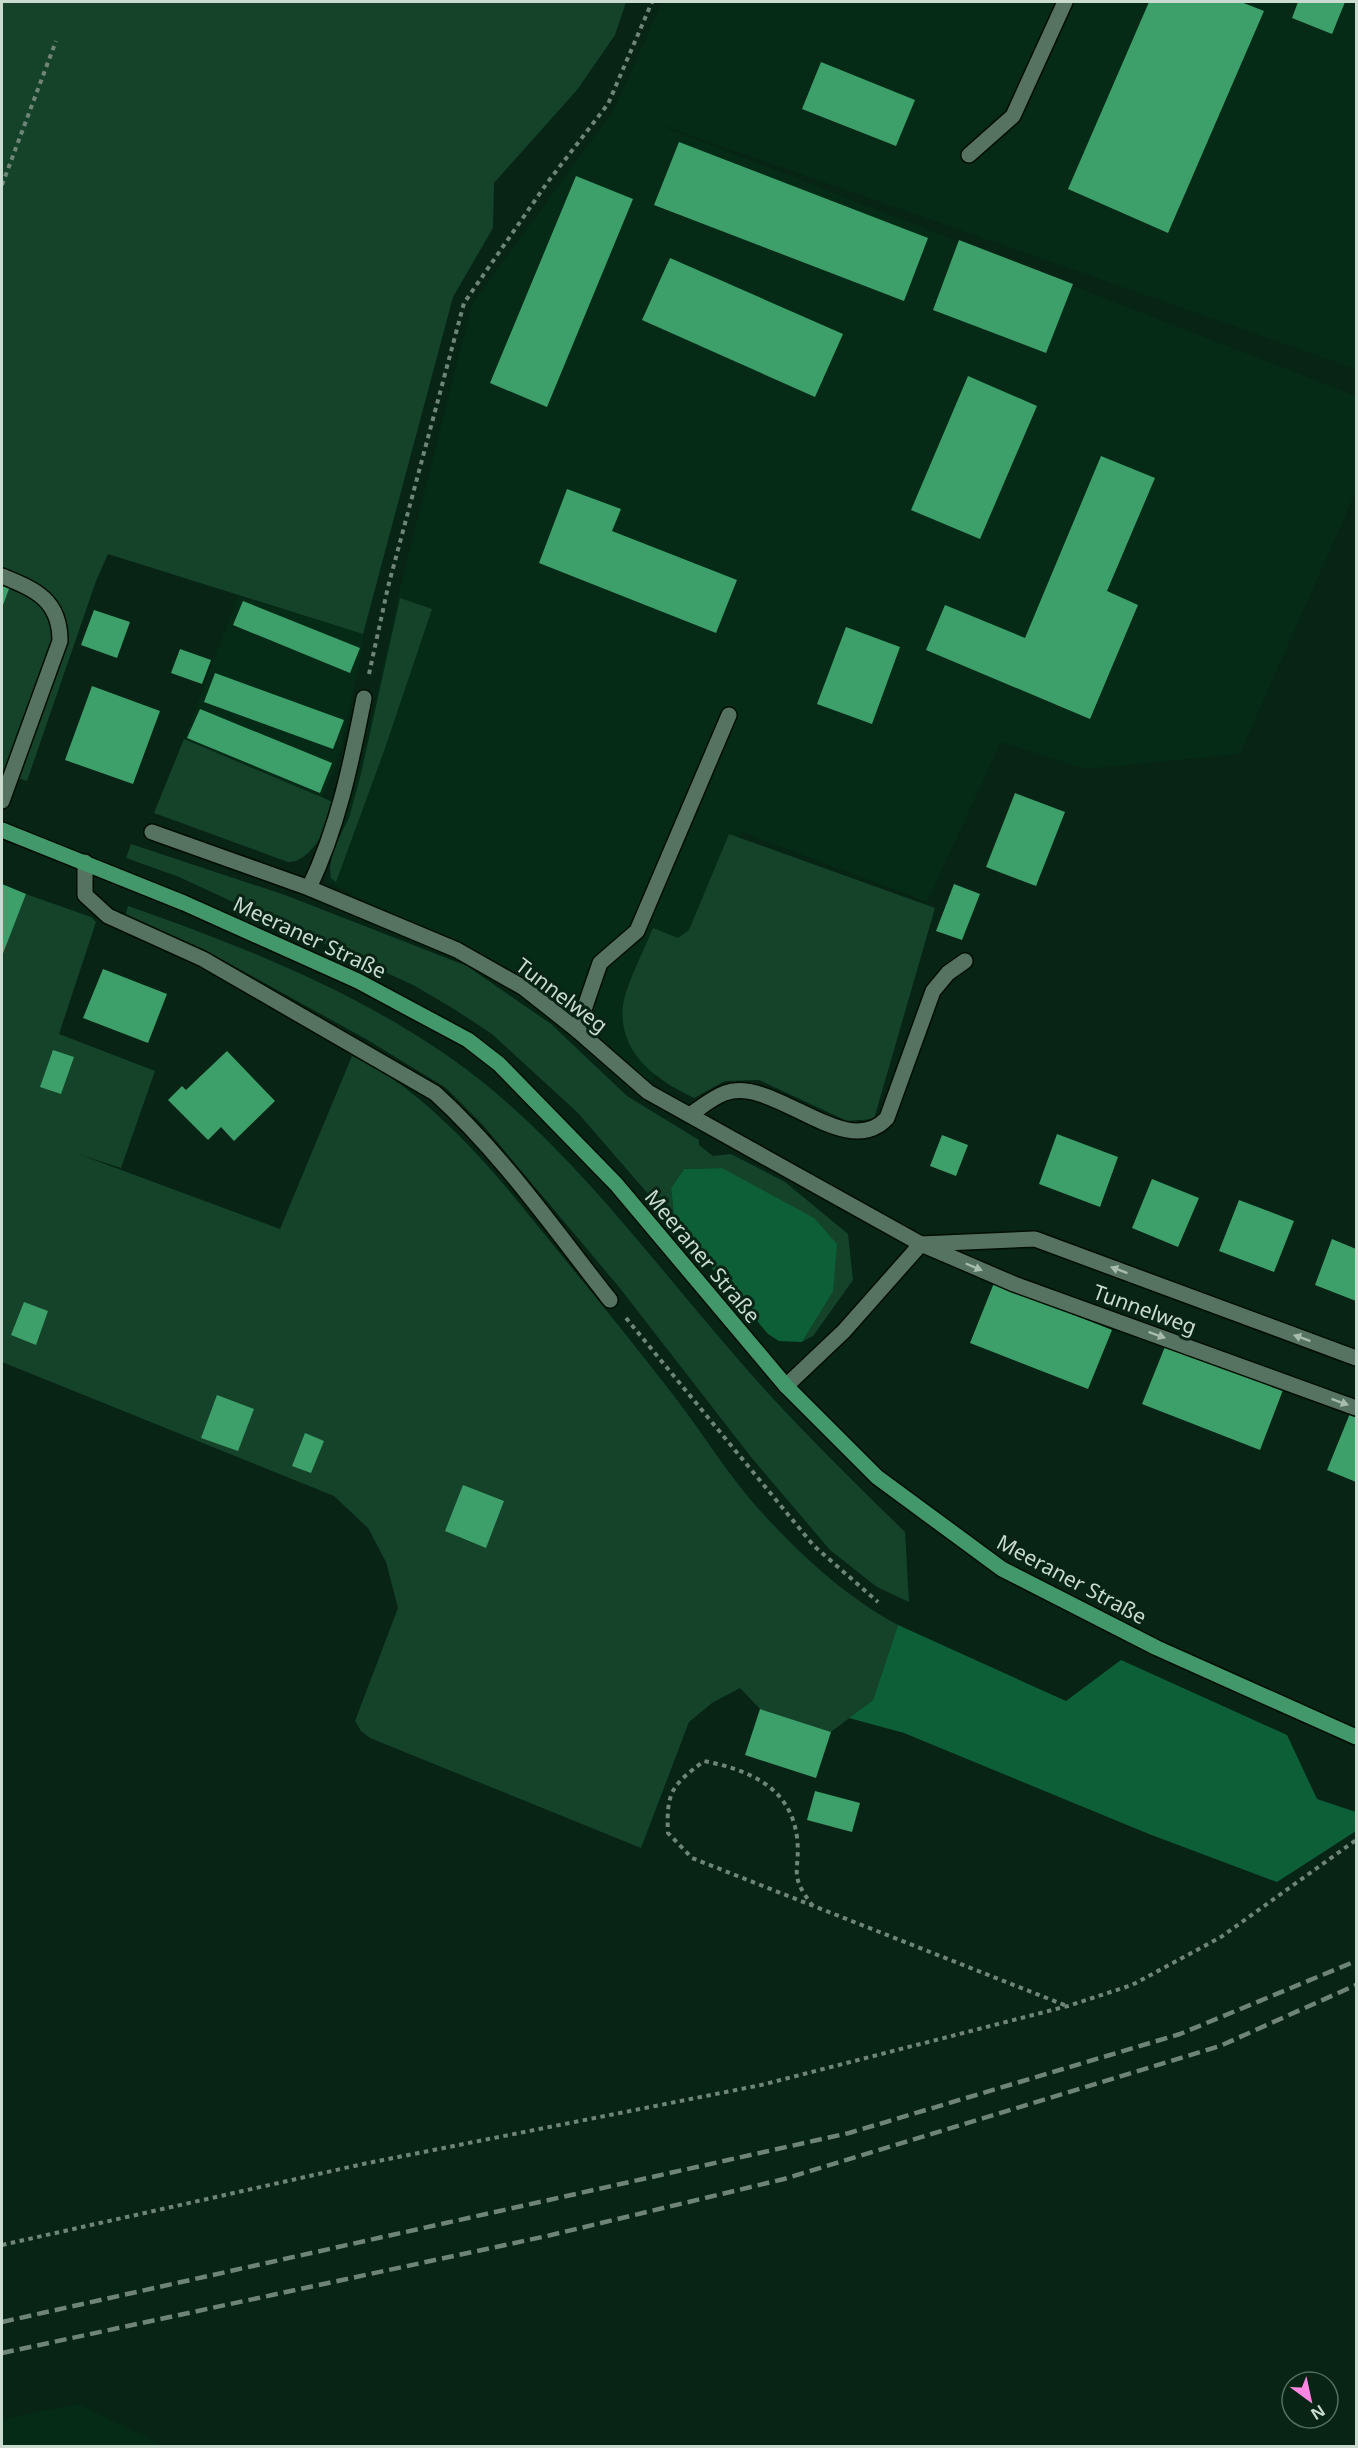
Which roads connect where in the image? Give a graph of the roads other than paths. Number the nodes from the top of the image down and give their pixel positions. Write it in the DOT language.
graph roads {
  1 [pos="1065,2"];
  2 [pos="969,155"];
  3 [pos="2,576"];
  4 [pos="364,698"];
  5 [pos="729,714"];
  6 [pos="2,801"];
  7 [pos="2,830"];
  8 [pos="152,832"];
  9 [pos="85,862"];
  10 [pos="309,888"];
  11 [pos="965,961"];
  12 [pos="577,1030"];
  13 [pos="690,1115"];
  14 [pos="921,1244"];
  15 [pos="610,1300"];
  16 [pos="1356,1358"];
  17 [pos="786,1386"];
  18 [pos="1356,1408"];
  19 [pos="1356,1737"];
  1 -- 2 [label="street"];
  3 -- 6 [label="street"];
  4 -- 10 [label="street"];
  5 -- 12 [label="street"];
  7 -- 9 [label="main road, Meeraner Straße"];
  8 -- 10 [label="street, Tunnelweg"];
  9 -- 15 [label="street"];
  9 -- 17 [label="main road, Meeraner Straße"];
  10 -- 12 [label="street, Tunnelweg"];
  11 -- 13 [label="street"];
  12 -- 13 [label="street, Tunnelweg"];
  13 -- 14 [label="street, Tunnelweg"];
  16 -- 14 [label="street, Tunnelweg, one-way"];
  14 -- 17 [label="street"];
  14 -- 18 [label="street, Tunnelweg, one-way"];
  17 -- 19 [label="main road, Meeraner Straße"];
}
